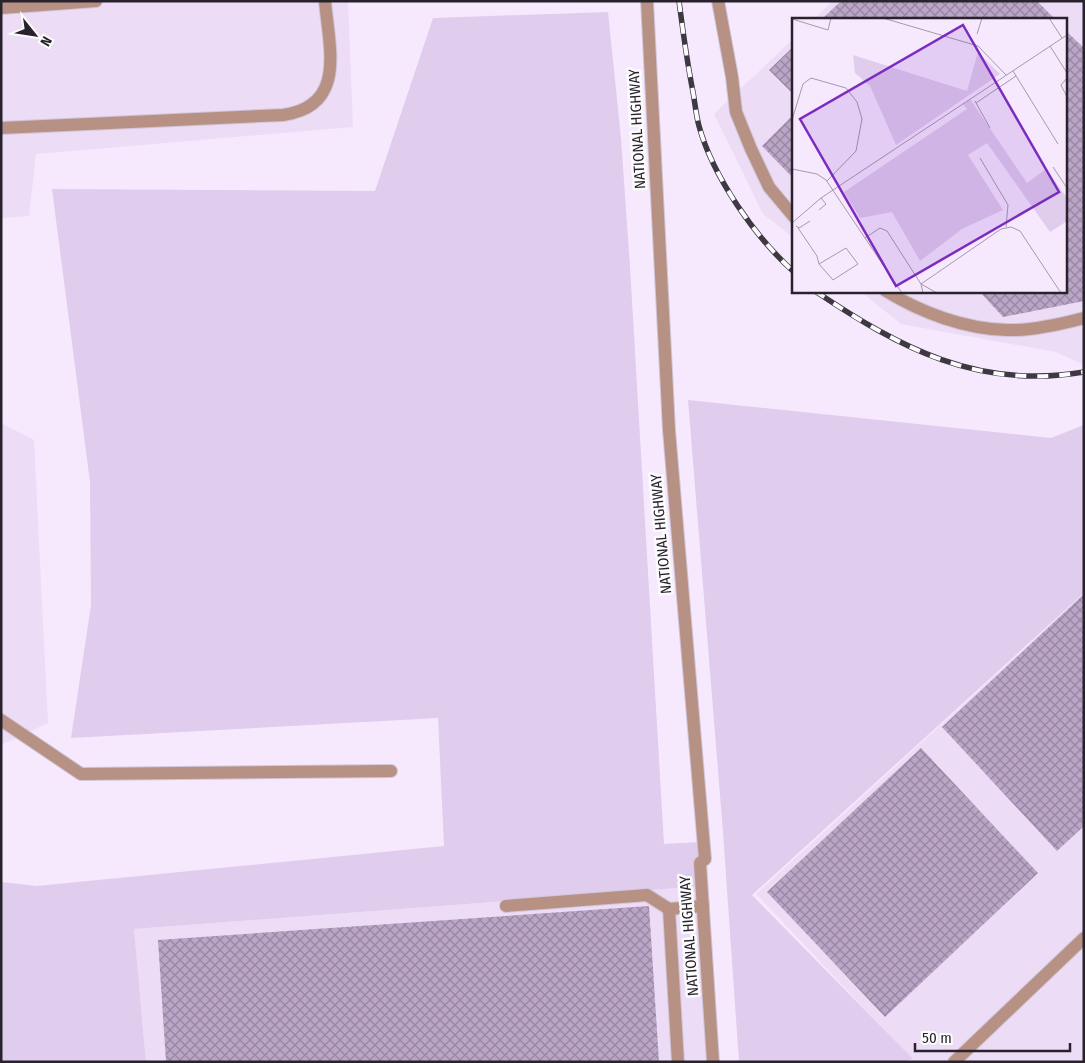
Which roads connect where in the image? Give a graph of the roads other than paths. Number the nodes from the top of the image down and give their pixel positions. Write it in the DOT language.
graph roads {
  1 [pos="96,1"];
  2 [pos="325,1"];
  3 [pos="647,1"];
  4 [pos="718,1"];
  5 [pos="1,8"];
  6 [pos="1,128"];
  7 [pos="792,215"];
  8 [pos="888,292"];
  9 [pos="1084,318"];
  10 [pos="1,720"];
  11 [pos="391,771"];
  12 [pos="506,906"];
  13 [pos="703,906"];
  14 [pos="669,909"];
  15 [pos="1084,938"];
  16 [pos="678,1062"];
  17 [pos="713,1062"];
  18 [pos="954,1062"];
  1 -- 5 [label="street"];
  2 -- 6 [label="street"];
  3 -- 13 [label="street, NATIONAL HIGHWAY"];
  4 -- 7 [label="street"];
  8 -- 9 [label="street"];
  10 -- 11 [label="street"];
  12 -- 14 [label="street"];
  13 -- 14 [label="street"];
  13 -- 17 [label="street, NATIONAL HIGHWAY"];
  14 -- 16 [label="street"];
  15 -- 18 [label="street"];
}
